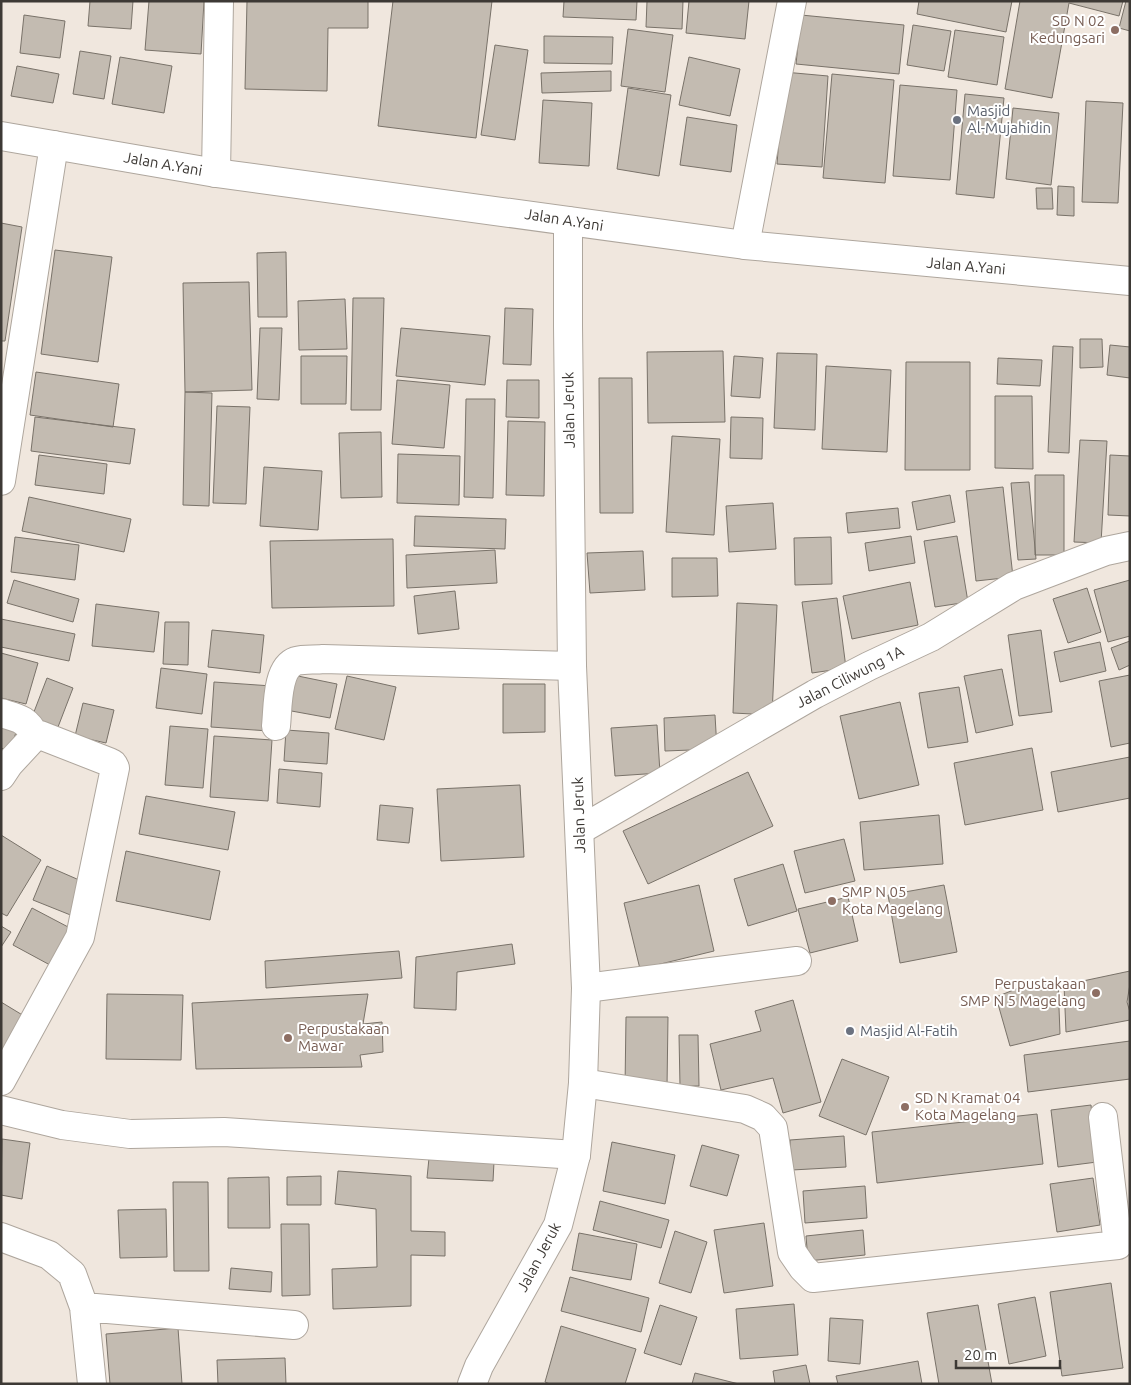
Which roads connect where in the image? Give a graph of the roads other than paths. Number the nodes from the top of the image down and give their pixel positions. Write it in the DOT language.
graph roads {
  1 [pos="219,1"];
  2 [pos="792,1"];
  3 [pos="1,136"];
  4 [pos="54,145"];
  5 [pos="216,173"];
  6 [pos="568,221"];
  7 [pos="745,245"];
  8 [pos="1130,281"];
  9 [pos="6,423"];
  10 [pos="1,482"];
  11 [pos="1130,546"];
  12 [pos="572,666"];
  13 [pos="1,713"];
  14 [pos="276,726"];
  15 [pos="35,736"];
  16 [pos="1,776"];
  17 [pos="580,830"];
  18 [pos="797,961"];
  19 [pos="586,988"];
  20 [pos="1,1081"];
  21 [pos="583,1082"];
  22 [pos="1,1110"];
  23 [pos="1103,1117"];
  24 [pos="576,1154"];
  25 [pos="1,1237"];
  26 [pos="1124,1245"];
  27 [pos="84,1307"];
  28 [pos="294,1325"];
  29 [pos="92,1384"];
  30 [pos="472,1384"];
  1 -- 5 [label="main road"];
  2 -- 7 [label="main road"];
  3 -- 4 [label="main road, Jalan A.Yani"];
  4 -- 5 [label="main road, Jalan A.Yani"];
  4 -- 9 [label="main road"];
  5 -- 6 [label="main road, Jalan A.Yani"];
  6 -- 7 [label="main road, Jalan A.Yani"];
  6 -- 12 [label="main road, Jalan Jeruk"];
  7 -- 8 [label="main road, Jalan A.Yani"];
  9 -- 10 [label="main road"];
  11 -- 17 [label="main road, Jalan Ciliwung 1A"];
  12 -- 14 [label="main road"];
  12 -- 17 [label="main road, Jalan Jeruk"];
  13 -- 15 [label="main road"];
  15 -- 16 [label="main road"];
  15 -- 20 [label="main road"];
  17 -- 19 [label="main road, Jalan Jeruk"];
  18 -- 19 [label="main road"];
  19 -- 21 [label="main road, Jalan Jeruk"];
  21 -- 24 [label="main road, Jalan Jeruk"];
  21 -- 26 [label="main road"];
  22 -- 24 [label="main road"];
  23 -- 26 [label="main road"];
  24 -- 30 [label="main road, Jalan Jeruk"];
  25 -- 27 [label="main road"];
  27 -- 28 [label="main road"];
  27 -- 29 [label="main road"];
}
